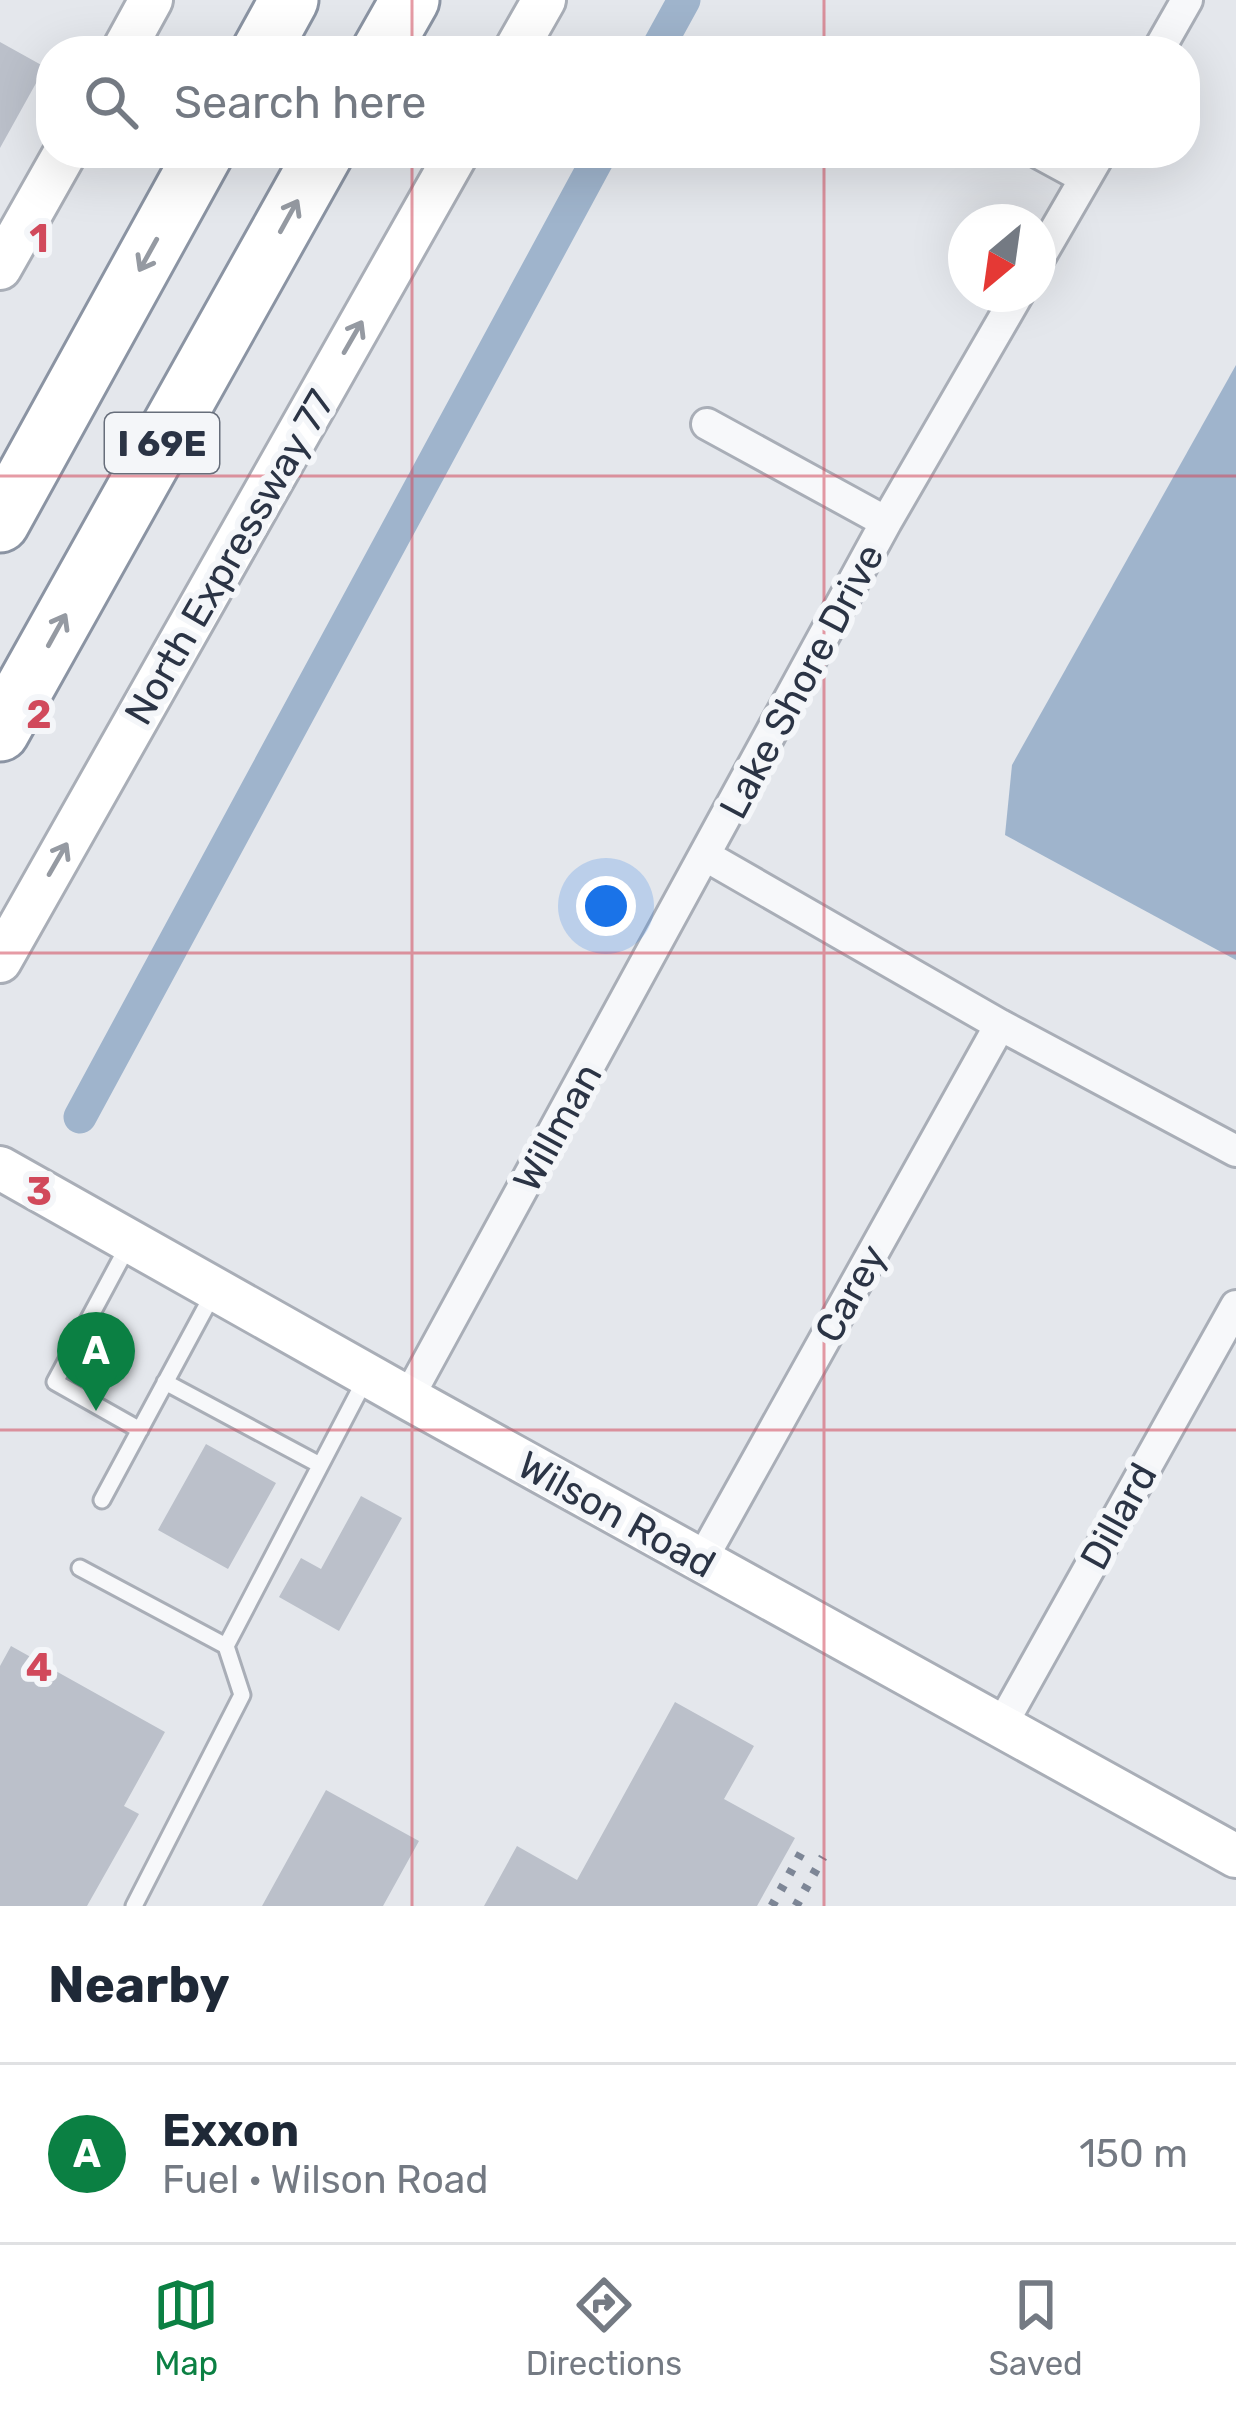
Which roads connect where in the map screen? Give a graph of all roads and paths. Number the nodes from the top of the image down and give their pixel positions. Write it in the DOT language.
graph roads {
  1 [pos="152,0"];
  2 [pos="289,0"];
  3 [pos="410,0"];
  4 [pos="544,0"];
  5 [pos="1187,0"];
  6 [pos="131,36"];
  7 [pos="269,36"];
  8 [pos="390,36"];
  9 [pos="524,36"];
  10 [pos="1167,36"];
  11 [pos="57,168"];
  12 [pos="196,168"];
  13 [pos="316,168"];
  14 [pos="449,168"];
  15 [pos="1090,168"];
  16 [pos="1056,228"];
  17 [pos="0,268"];
  18 [pos="1008,312"];
  19 [pos="707,424"];
  20 [pos="0,523"];
  21 [pos="886,523"];
  22 [pos="0,732"];
  23 [pos="706,856"];
  24 [pos="0,961"];
  25 [pos="1000,1025"];
  26 [pos="1236,1151"];
  27 [pos="0,1168"];
  28 [pos="130,1242"];
  29 [pos="215,1289"];
  30 [pos="1236,1306"];
  31 [pos="368,1375"];
  32 [pos="165,1382"];
  33 [pos="408,1398"];
  34 [pos="140,1430"];
  35 [pos="320,1466"];
  36 [pos="102,1500"];
  37 [pos="701,1561"];
  38 [pos="80,1568"];
  39 [pos="226,1646"];
  40 [pos="1001,1726"];
  41 [pos="1236,1856"];
  42 [pos="134,1906"];
  1 -- 6 [label="main road"];
  2 -- 7 [label="highway"];
  3 -- 8 [label="highway"];
  4 -- 9 [label="main road"];
  5 -- 10 [label="street"];
  11 -- 17 [label="main road"];
  12 -- 20 [label="highway, I 69E, one-way"];
  22 -- 13 [label="highway, I 69E, one-way"];
  24 -- 14 [label="main road, North Expressway 77, one-way"];
  15 -- 16 [label="street"];
  18 -- 21 [label="street, Lake Shore Drive"];
  19 -- 21 [label="street"];
  21 -- 23 [label="street, Lake Shore Drive"];
  23 -- 25 [label="street, Lake Shore Drive"];
  23 -- 33 [label="street, Willman"];
  25 -- 26 [label="street, Lake Shore Drive"];
  25 -- 37 [label="street, Carey"];
  27 -- 28 [label="main road, Wilson Road"];
  28 -- 29 [label="main road, Wilson Road"];
  28 -- 34 [label="lane"];
  29 -- 31 [label="main road, Wilson Road"];
  29 -- 32 [label="lane"];
  30 -- 40 [label="street, Dillard"];
  31 -- 33 [label="main road, Wilson Road"];
  31 -- 35 [label="lane"];
  32 -- 34 [label="lane"];
  32 -- 35 [label="lane"];
  33 -- 37 [label="main road, Wilson Road"];
  34 -- 36 [label="lane"];
  35 -- 39 [label="lane"];
  37 -- 40 [label="main road, Wilson Road"];
  38 -- 39 [label="lane"];
  39 -- 42 [label="lane"];
  40 -- 41 [label="main road, Wilson Road"];
}
